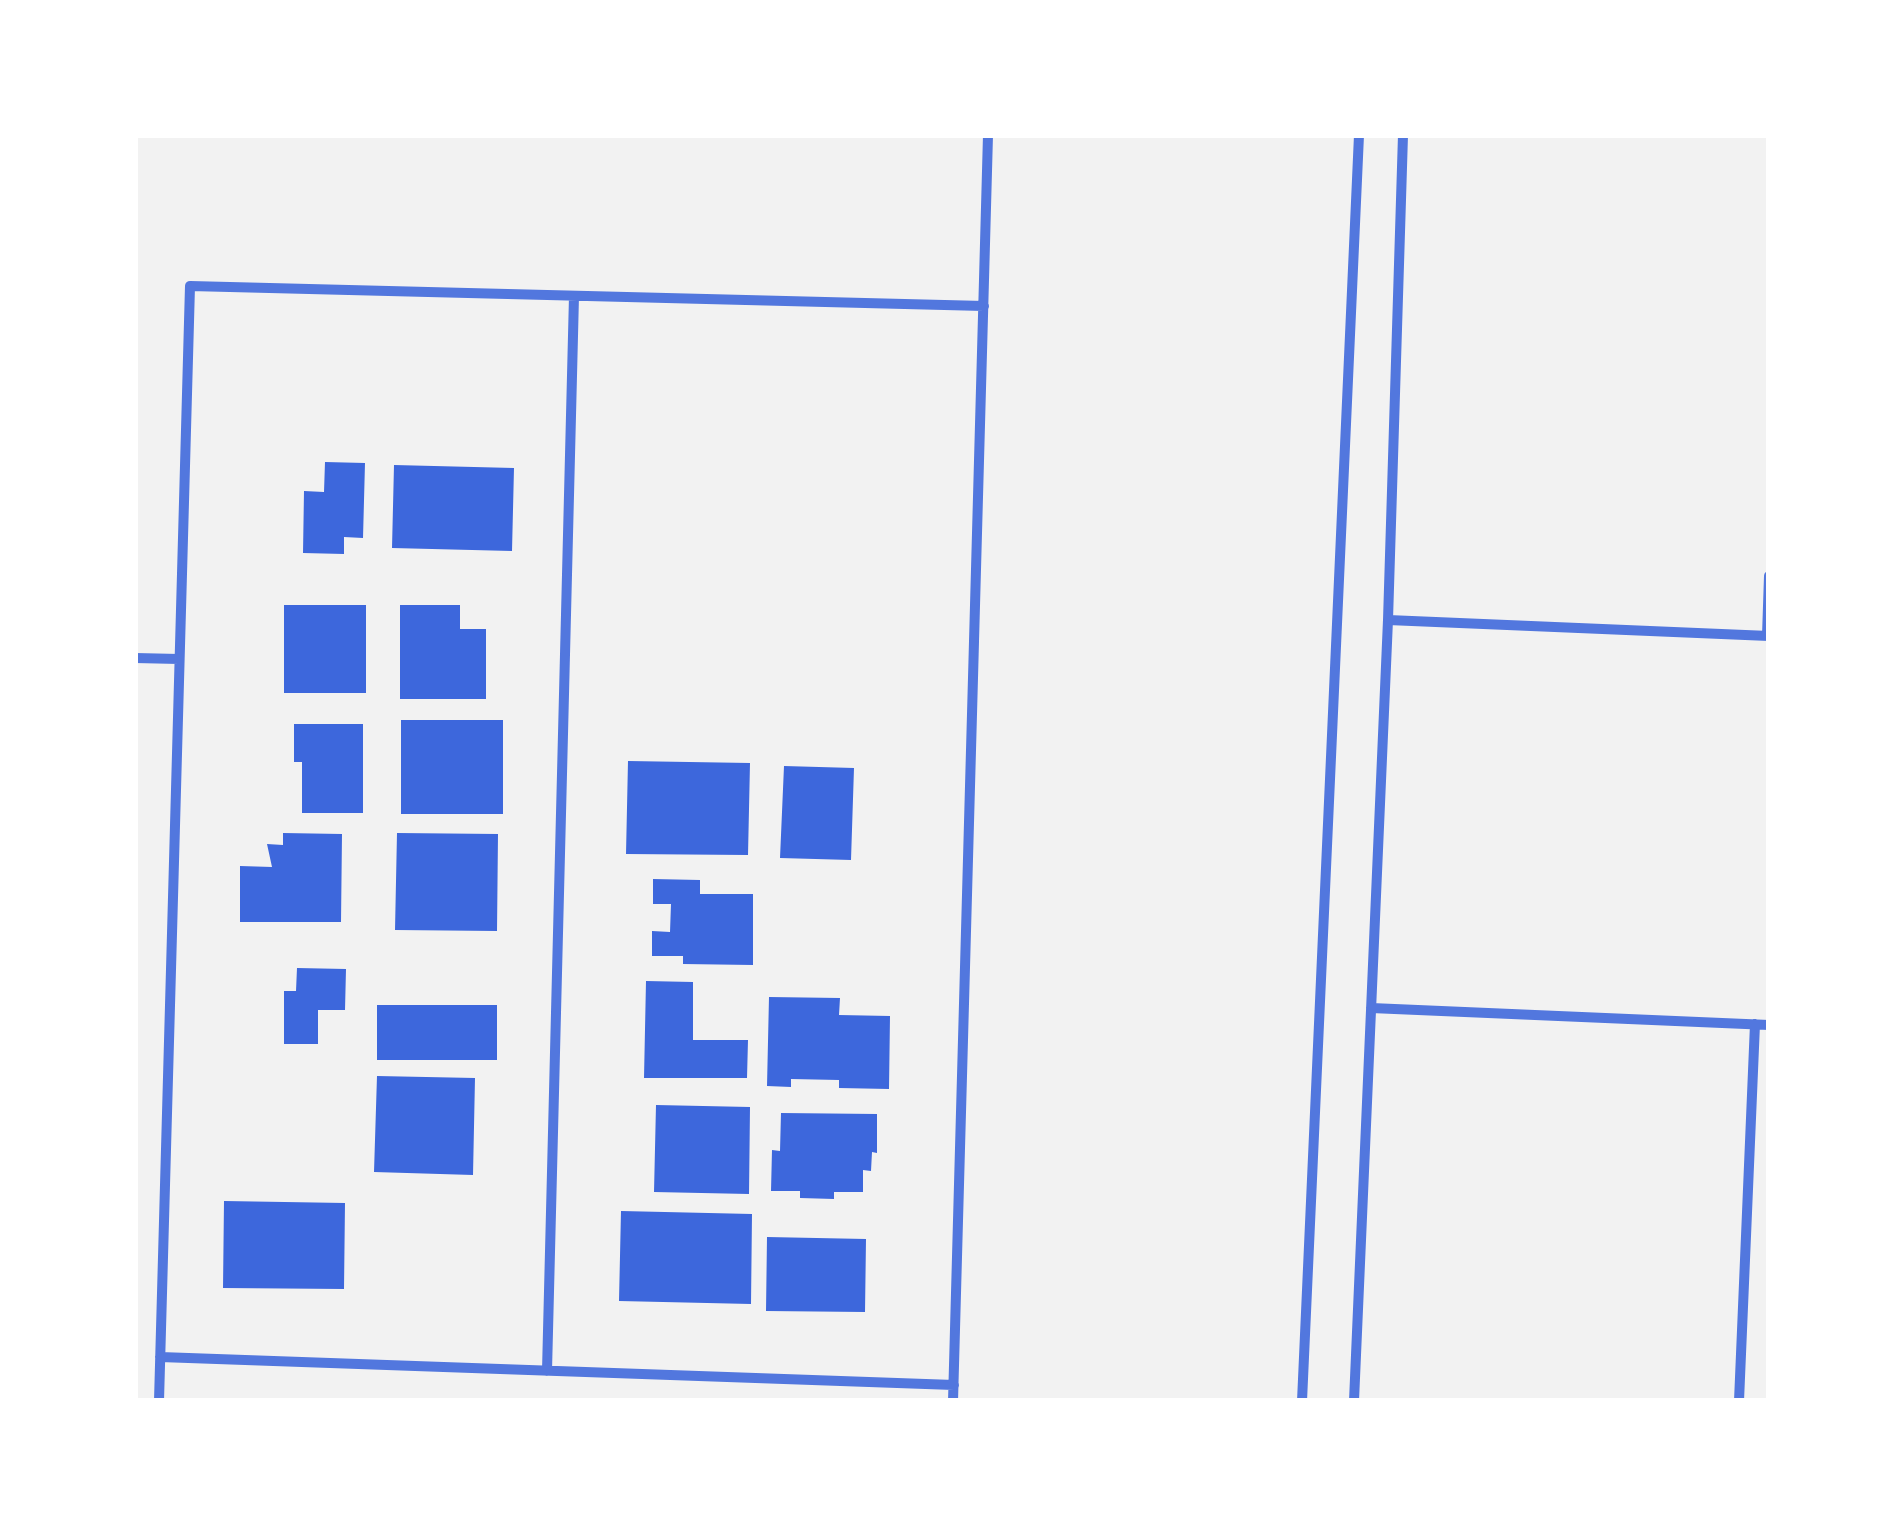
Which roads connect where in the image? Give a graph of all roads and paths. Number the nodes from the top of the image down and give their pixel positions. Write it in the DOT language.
graph roads {
  1 [pos="988,135"];
  2 [pos="1359,135"];
  3 [pos="1403,135"];
  4 [pos="574,296"];
  5 [pos="984,306"];
  6 [pos="1769,576"];
  7 [pos="1388,620"];
  8 [pos="1768,636"];
  9 [pos="135,658"];
  10 [pos="179,659"];
  11 [pos="1371,1008"];
  12 [pos="1755,1024"];
  13 [pos="1769,1025"];
  14 [pos="160,1357"];
  15 [pos="547,1370"];
  16 [pos="954,1385"];
  17 [pos="159,1401"];
  18 [pos="954,1401"];
  19 [pos="1302,1401"];
  20 [pos="1354,1401"];
  21 [pos="1740,1401"];
  1 -- 5 [label="street"];
  2 -- 19 [label="street"];
  3 -- 7 [label="street"];
  4 -- 5 [label="street"];
  4 -- 10 [label="street"];
  4 -- 15 [label="street"];
  5 -- 16 [label="street"];
  6 -- 8 [label="street"];
  7 -- 8 [label="street"];
  7 -- 11 [label="street"];
  9 -- 10 [label="street"];
  10 -- 14 [label="street"];
  11 -- 12 [label="street"];
  11 -- 20 [label="street"];
  12 -- 13 [label="street"];
  12 -- 21 [label="street"];
  14 -- 15 [label="street"];
  14 -- 17 [label="street"];
  15 -- 16 [label="street"];
  16 -- 18 [label="street"];
}
